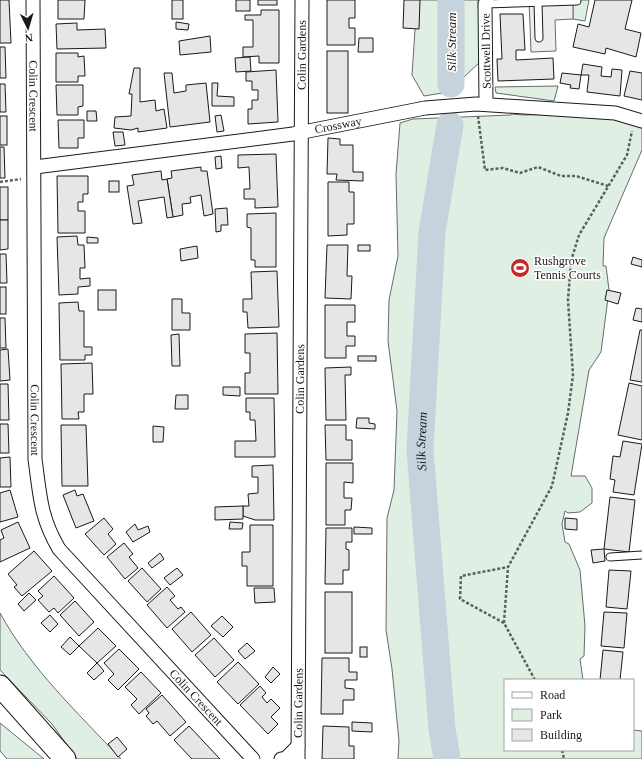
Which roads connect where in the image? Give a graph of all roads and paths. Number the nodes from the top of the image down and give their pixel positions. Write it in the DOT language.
graph roads {
  1 [pos="33,0"];
  2 [pos="302,0"];
  3 [pos="577,1"];
  4 [pos="486,2"];
  5 [pos="538,2"];
  6 [pos="539,38"];
  7 [pos="481,104"];
  8 [pos="638,120"];
  9 [pos="301,133"];
  10 [pos="35,172"];
  11 [pos="0,182"];
  12 [pos="608,186"];
  13 [pos="642,555"];
  14 [pos="610,557"];
  15 [pos="508,568"];
  16 [pos="504,623"];
  17 [pos="534,679"];
  18 [pos="0,686"];
  19 [pos="0,702"];
  20 [pos="298,746"];
  21 [pos="253,759"];
  22 [pos="281,759"];
  23 [pos="298,759"];
  1 -- 10 [label="street, Colin Crescent"];
  2 -- 9 [label="street, Colin Gardens"];
  3 -- 5 [label="lane"];
  4 -- 5 [label="lane"];
  4 -- 7 [label="street, Scottwell Drive"];
  5 -- 6 [label="lane"];
  7 -- 8 [label="street, Crossway"];
  7 -- 9 [label="street, Crossway"];
  7 -- 12 [label="path"];
  8 -- 12 [label="path"];
  9 -- 10 [label="street, Crossway"];
  9 -- 20 [label="street, Colin Gardens"];
  10 -- 11 [label="path"];
  10 -- 21 [label="street, Colin Crescent"];
  12 -- 15 [label="path"];
  13 -- 14 [label="lane"];
  15 -- 16 [label="path"];
  15 -- 16 [label="path"];
  16 -- 17 [label="path"];
  18 -- 19 [label="main road"];
  20 -- 22 [label="street"];
  20 -- 23 [label="street, Colin Gardens"];
}
